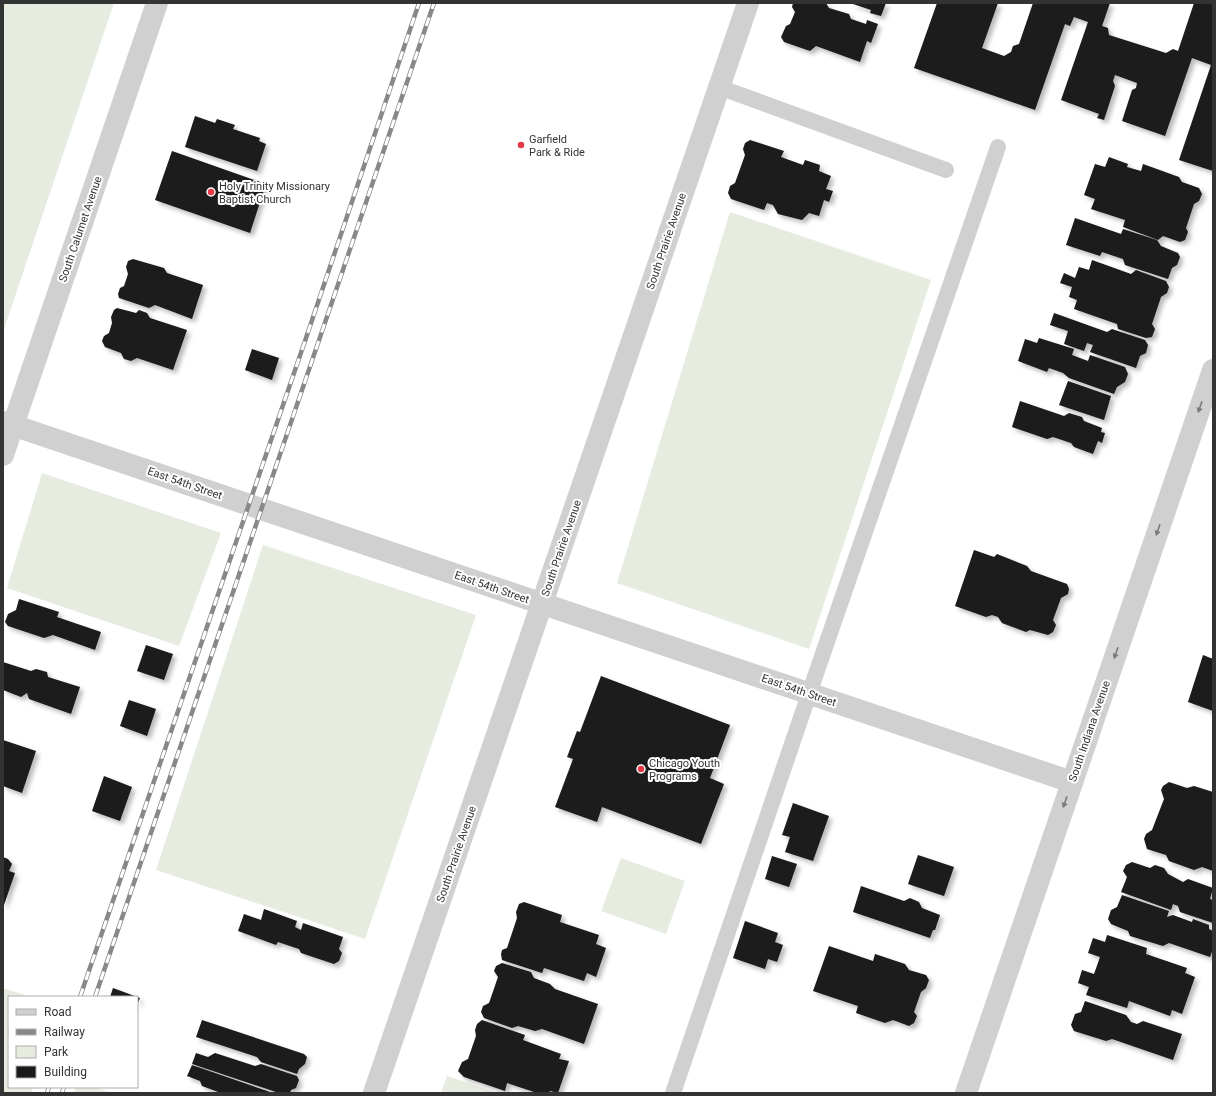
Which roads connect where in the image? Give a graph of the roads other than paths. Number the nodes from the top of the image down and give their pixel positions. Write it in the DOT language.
graph roads {
  1 [pos="157,3"];
  2 [pos="748,3"];
  3 [pos="719,87"];
  4 [pos="998,147"];
  5 [pos="946,170"];
  6 [pos="1213,370"];
  7 [pos="8,424"];
  8 [pos="3,455"];
  9 [pos="542,604"];
  10 [pos="809,694"];
  11 [pos="1072,782"];
  12 [pos="374,1093"];
  13 [pos="673,1093"];
  14 [pos="966,1093"];
  1 -- 7 [label="street, South Calumet Avenue"];
  2 -- 3 [label="street, South Prairie Avenue"];
  3 -- 5 [label="lane"];
  3 -- 9 [label="street, South Prairie Avenue"];
  4 -- 10 [label="lane"];
  6 -- 11 [label="street, South Indiana Avenue, one-way"];
  7 -- 8 [label="street, South Calumet Avenue"];
  7 -- 9 [label="street, East 54th Street"];
  9 -- 10 [label="street, East 54th Street"];
  9 -- 12 [label="street, South Prairie Avenue"];
  10 -- 11 [label="street, East 54th Street"];
  10 -- 13 [label="lane"];
  11 -- 14 [label="street, South Indiana Avenue, one-way"];
}
